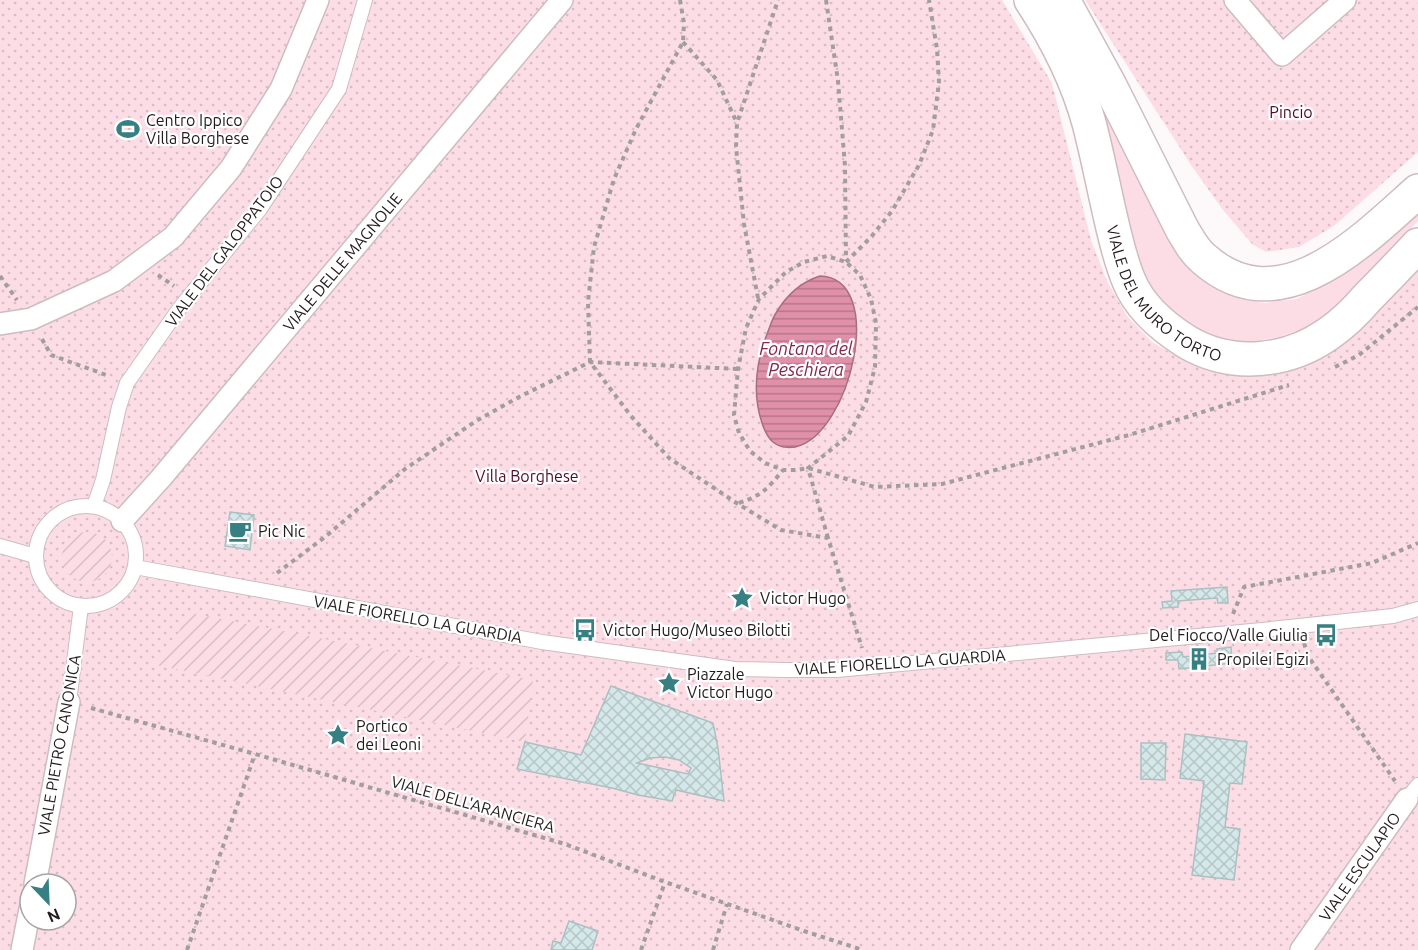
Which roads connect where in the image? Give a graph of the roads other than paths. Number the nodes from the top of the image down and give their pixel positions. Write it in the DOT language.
graph roads {
  1 [pos="318,0"];
  2 [pos="365,0"];
  3 [pos="562,0"];
  4 [pos="1031,0"];
  5 [pos="1063,0"];
  6 [pos="1235,0"];
  7 [pos="1345,0"];
  8 [pos="1418,191"];
  9 [pos="1418,245"];
  10 [pos="0,324"];
  11 [pos="94,506"];
  12 [pos="122,521"];
  13 [pos="0,546"];
  14 [pos="35,556"];
  15 [pos="135,567"];
  16 [pos="81,606"];
  17 [pos="1418,609"];
  18 [pos="69,702"];
  19 [pos="1413,792"];
  20 [pos="37,872"];
  21 [pos="26,932"];
  22 [pos="22,950"];
  23 [pos="1301,950"];
  1 -- 10 [label="street"];
  2 -- 11 [label="lane, VIALE DEL GALOPPATOIO"];
  3 -- 12 [label="street, VIALE DELLE MAGNOLIE"];
  4 -- 9 [label="main road, VIALE DEL MURO TORTO"];
  5 -- 8 [label="main road"];
  6 -- 7 [label="street"];
  11 -- 12 [label="lane"];
  11 -- 14 [label="lane"];
  12 -- 15 [label="lane"];
  13 -- 14 [label="lane"];
  14 -- 16 [label="lane"];
  15 -- 16 [label="lane"];
  15 -- 17 [label="lane, VIALE FIORELLO LA GUARDIA"];
  16 -- 18 [label="lane, VIALE PIETRO CANONICA"];
  18 -- 20 [label="street, VIALE PIETRO CANONICA"];
  19 -- 23 [label="street, VIALE ESCULAPIO"];
  21 -- 22 [label="street"];
}
